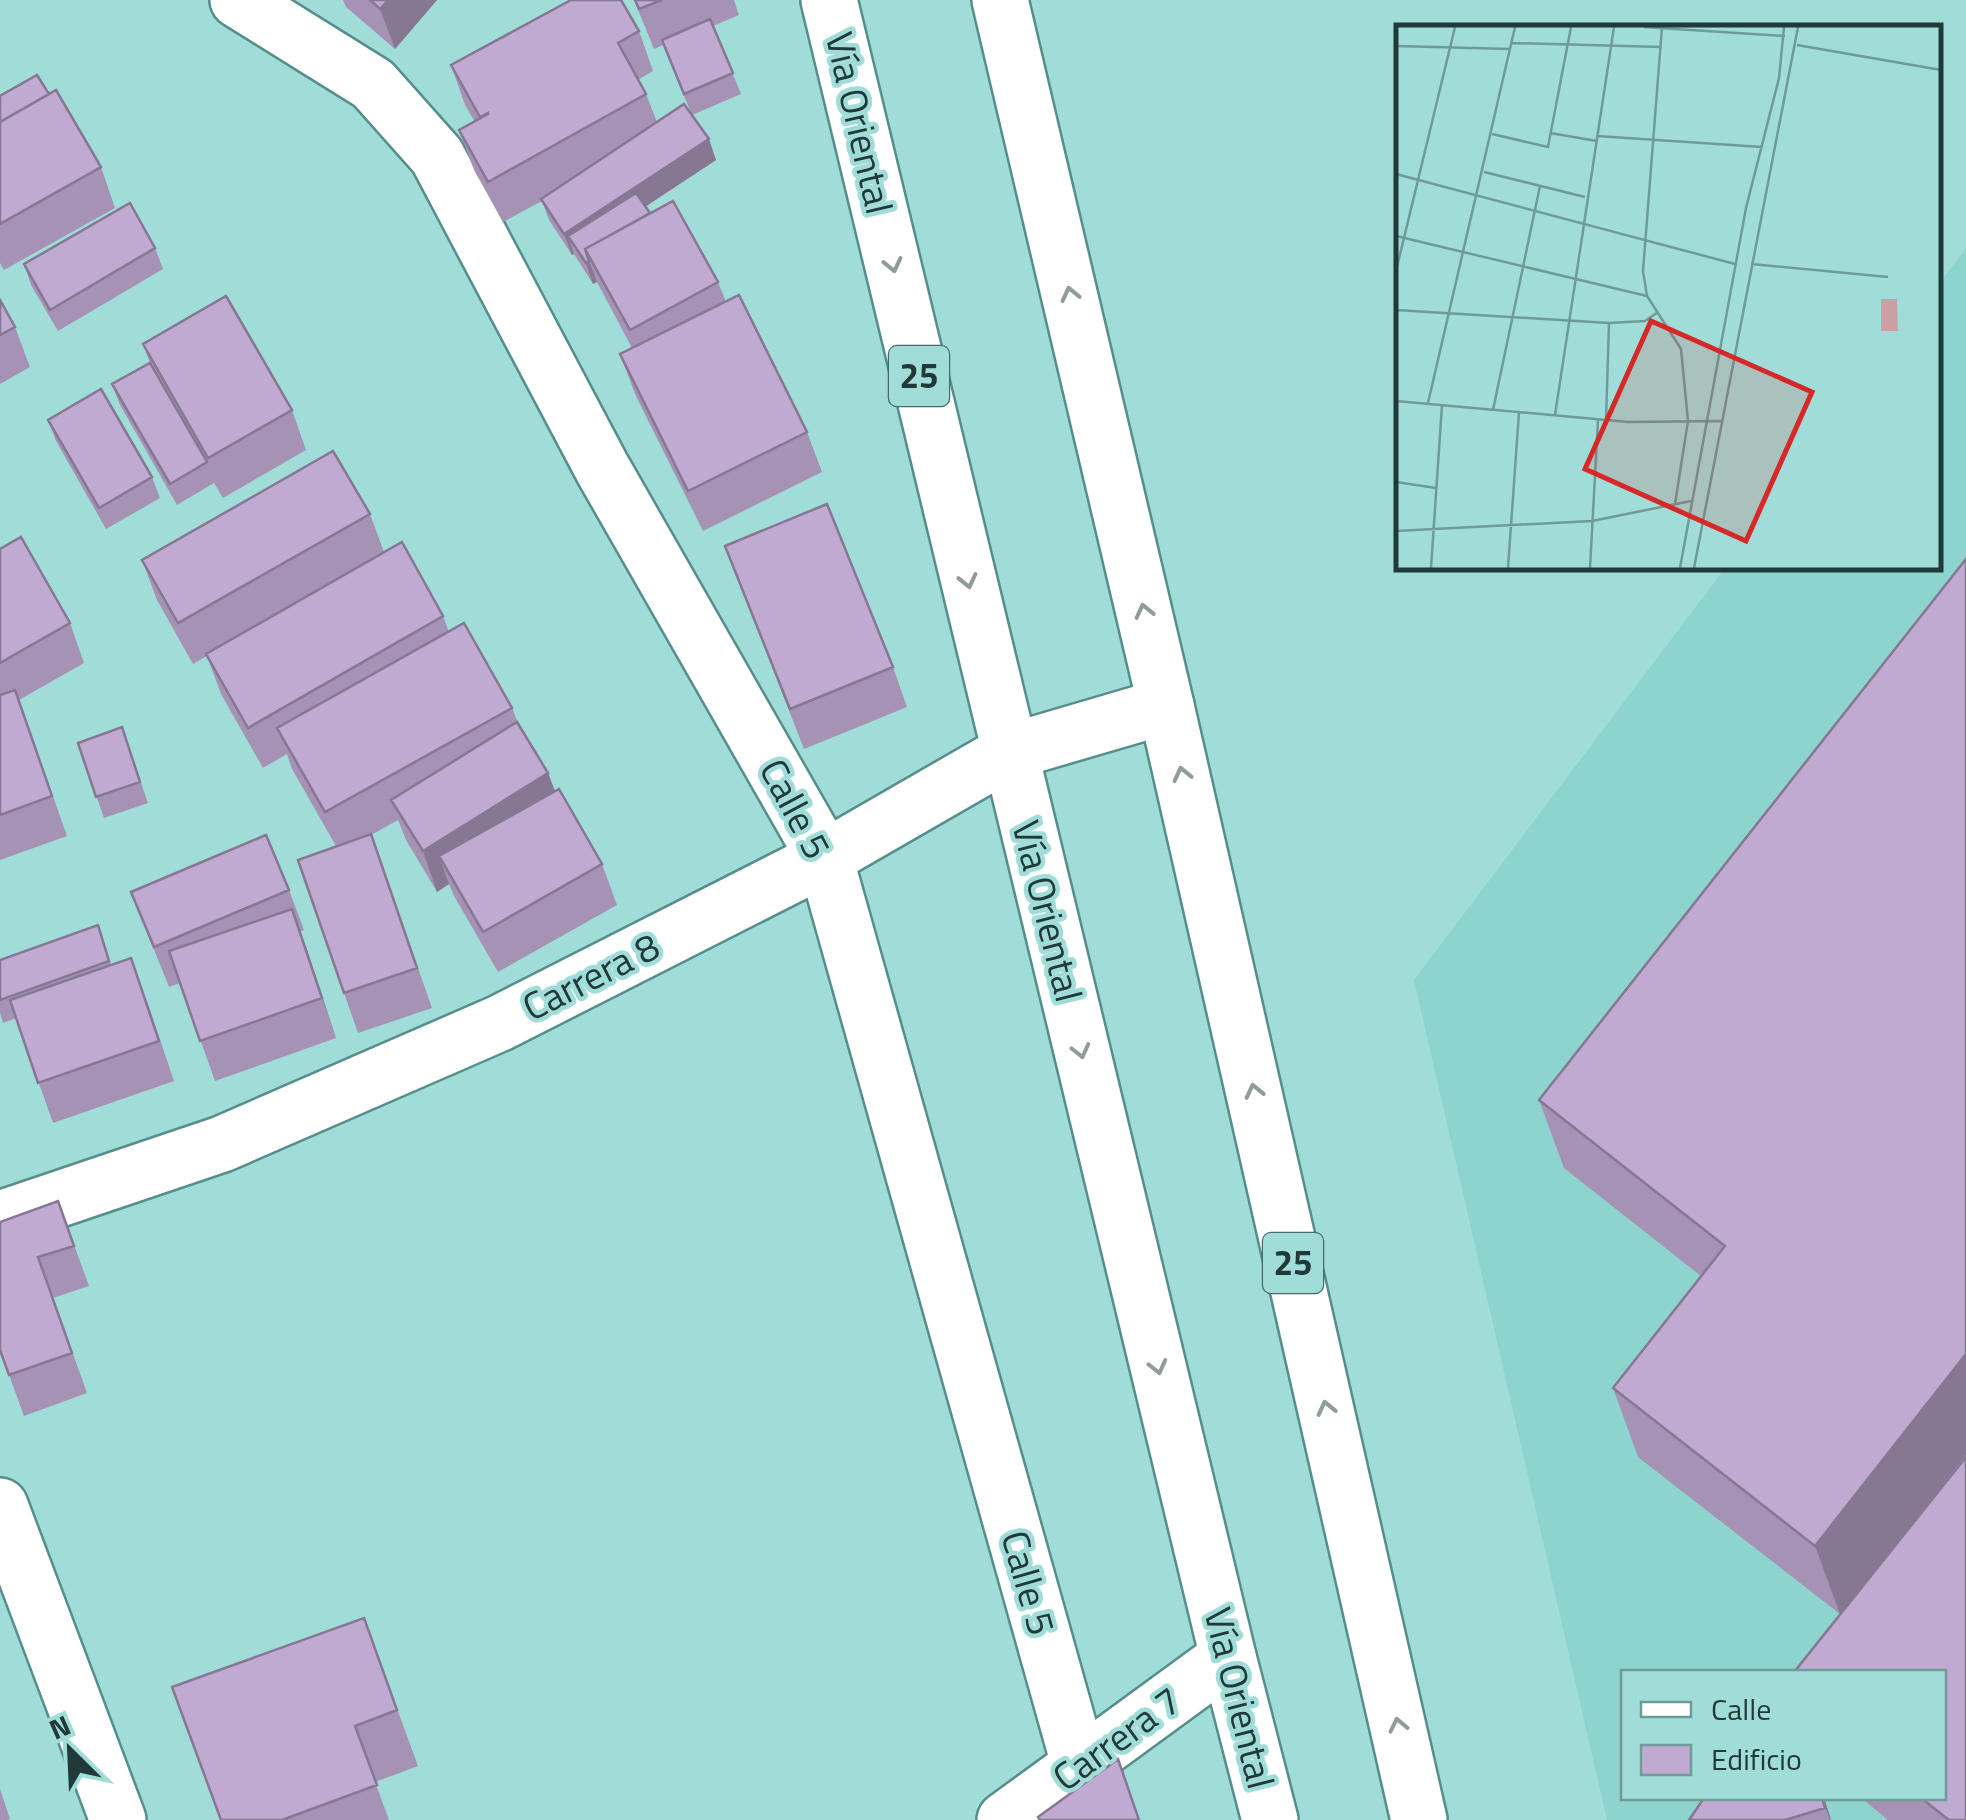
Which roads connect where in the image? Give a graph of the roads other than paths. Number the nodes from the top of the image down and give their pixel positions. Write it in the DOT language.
graph roads {
  1 [pos="238,0"];
  2 [pos="829,0"];
  3 [pos="1000,0"];
  4 [pos="1166,706"];
  5 [pos="1009,752"];
  6 [pos="825,858"];
  7 [pos="0,1219"];
  8 [pos="0,1506"];
  9 [pos="1228,1656"];
  10 [pos="1080,1767"];
  11 [pos="118,1820"];
  12 [pos="1005,1820"];
  13 [pos="1270,1820"];
  14 [pos="1419,1820"];
  1 -- 6 [label="main road, Calle 5"];
  2 -- 5 [label="main road, Vía Oriental / 25, one-way"];
  4 -- 3 [label="main road, 25, one-way"];
  4 -- 5 [label="main road, Carrera 8"];
  14 -- 4 [label="main road, 25, one-way"];
  5 -- 6 [label="main road, Carrera 8"];
  5 -- 9 [label="main road, Vía Oriental / 25, one-way"];
  6 -- 7 [label="main road, Carrera 8"];
  6 -- 10 [label="main road, Calle 5"];
  8 -- 11 [label="main road"];
  9 -- 10 [label="main road, Carrera 7"];
  9 -- 13 [label="main road, Vía Oriental / 25"];
  10 -- 12 [label="main road, Carrera 7"];
}
